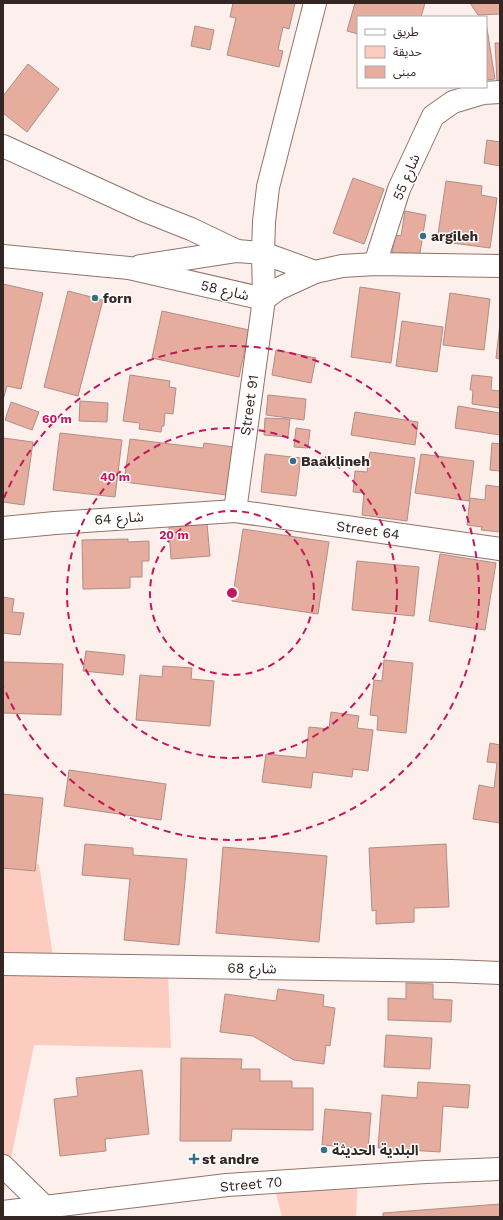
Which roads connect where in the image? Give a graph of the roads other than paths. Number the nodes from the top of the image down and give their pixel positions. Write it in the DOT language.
graph roads {
  1 [pos="315,3"];
  2 [pos="500,92"];
  3 [pos="3,146"];
  4 [pos="237,251"];
  5 [pos="263,253"];
  6 [pos="3,256"];
  7 [pos="375,264"];
  8 [pos="500,266"];
  9 [pos="129,268"];
  10 [pos="315,272"];
  11 [pos="264,299"];
  12 [pos="235,511"];
  13 [pos="3,528"];
  14 [pos="500,549"];
  15 [pos="3,964"];
  16 [pos="500,973"];
  17 [pos="3,1166"];
  18 [pos="500,1169"];
  19 [pos="46,1208"];
  20 [pos="6,1214"];
  1 -- 5 [label="street, Street 91"];
  2 -- 7 [label="street, شارع 55"];
  3 -- 4 [label="street"];
  4 -- 5 [label="street, شارع 58"];
  4 -- 9 [label="street, شارع 58"];
  5 -- 10 [label="street, شارع 58"];
  5 -- 11 [label="street, Street 91"];
  6 -- 9 [label="street, شارع 58"];
  7 -- 8 [label="street, شارع 58"];
  7 -- 10 [label="street, شارع 58"];
  9 -- 11 [label="street, شارع 58"];
  10 -- 11 [label="street, شارع 58"];
  11 -- 12 [label="street, Street 91"];
  12 -- 13 [label="street, شارع 64"];
  12 -- 14 [label="street, Street 64"];
  15 -- 16 [label="street, شارع 68"];
  17 -- 19 [label="street"];
  18 -- 19 [label="street, Street 70"];
  19 -- 20 [label="street, Street 70"];
}
